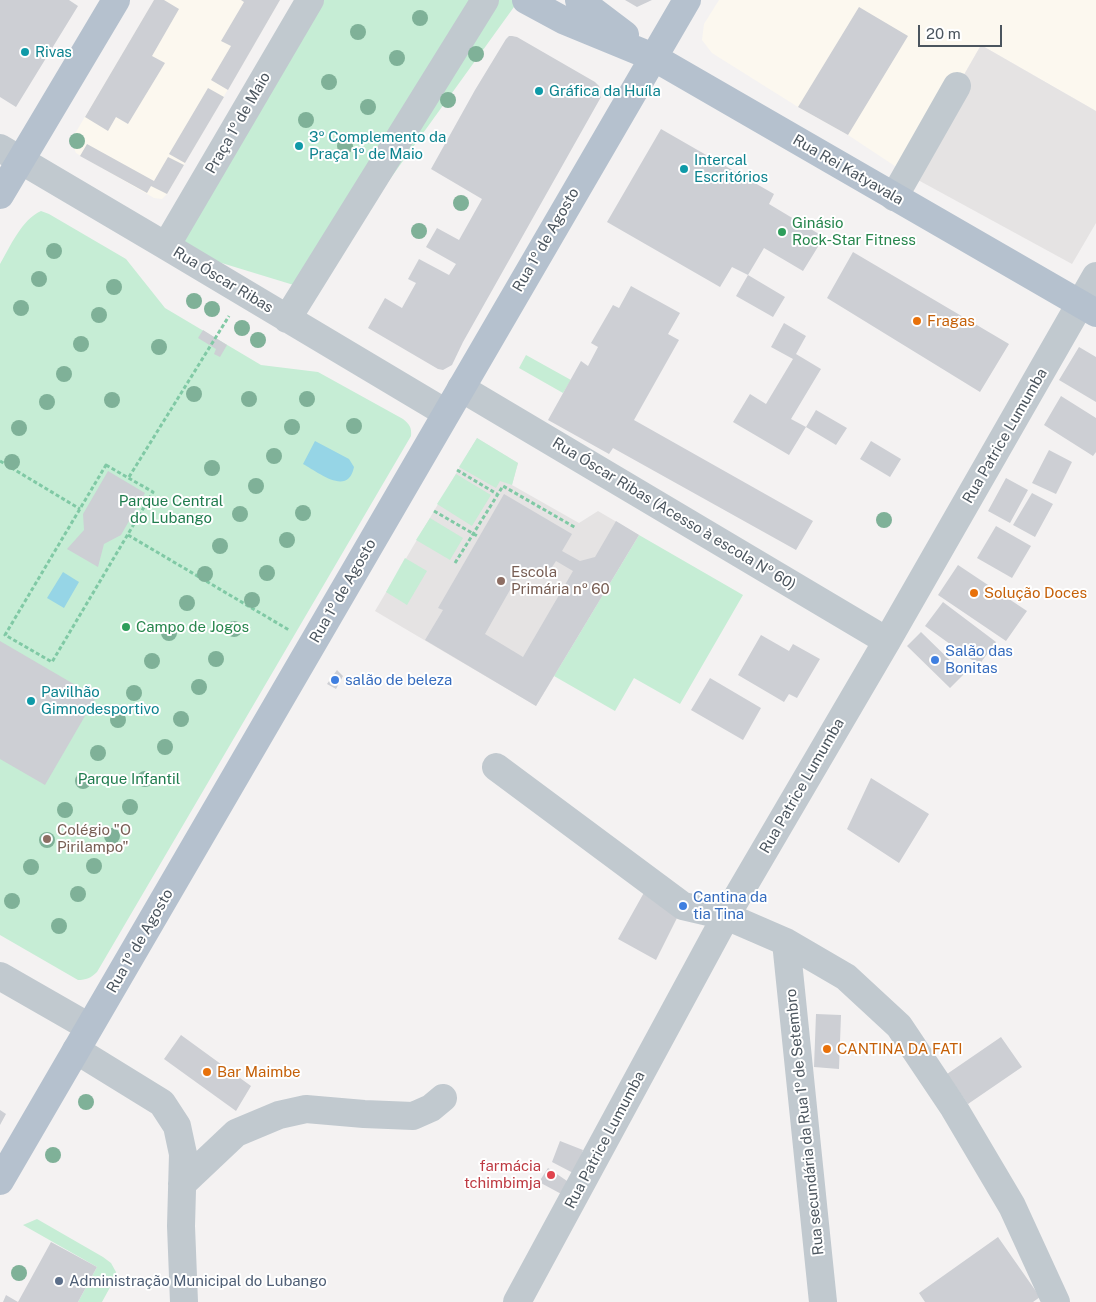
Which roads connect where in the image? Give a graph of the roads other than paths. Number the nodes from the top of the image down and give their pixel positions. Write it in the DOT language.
graph roads {
  1 [pos="116,0"];
  2 [pos="310,0"];
  3 [pos="485,0"];
  4 [pos="526,0"];
  5 [pos="579,0"];
  6 [pos="686,0"];
  7 [pos="653,58"];
  8 [pos="957,86"];
  9 [pos="10,155"];
  10 [pos="0,195"];
  11 [pos="894,197"];
  12 [pos="166,246"];
  13 [pos="1096,276"];
  14 [pos="1088,308"];
  15 [pos="287,319"];
  16 [pos="460,388"];
  17 [pos="446,413"];
  18 [pos="887,641"];
  19 [pos="496,768"];
  20 [pos="726,916"];
  21 [pos="786,942"];
  22 [pos="0,976"];
  23 [pos="83,1039"];
  24 [pos="443,1098"];
  25 [pos="0,1181"];
  26 [pos="182,1184"];
  27 [pos="185,1302"];
  28 [pos="517,1302"];
  29 [pos="823,1302"];
  30 [pos="1056,1302"];
  1 -- 9 [label="main road"];
  2 -- 12 [label="street, Praça 1º de Maio"];
  3 -- 15 [label="street"];
  4 -- 7 [label="main road"];
  5 -- 7 [label="main road"];
  6 -- 7 [label="main road, Rua 1º de Agosto"];
  7 -- 11 [label="main road, Rua Rei Katyavala"];
  7 -- 16 [label="main road, Rua 1º de Agosto"];
  8 -- 11 [label="street"];
  9 -- 10 [label="main road"];
  9 -- 12 [label="street, Rua Óscar Ribas"];
  11 -- 14 [label="main road, Rua Rei Katyavala"];
  12 -- 15 [label="street, Rua Óscar Ribas"];
  13 -- 14 [label="street, Rua Patrice Lumumba"];
  14 -- 18 [label="street, Rua Patrice Lumumba"];
  15 -- 17 [label="street, Rua Óscar Ribas"];
  16 -- 17 [label="main road, Rua 1º de Agosto"];
  16 -- 18 [label="street, Rua Óscar Ribas (Acesso à escola Nº 60)"];
  17 -- 23 [label="main road, Rua 1º de Agosto"];
  18 -- 20 [label="street, Rua Patrice Lumumba"];
  19 -- 20 [label="street"];
  20 -- 21 [label="street"];
  20 -- 28 [label="street, Rua Patrice Lumumba"];
  21 -- 29 [label="street, Rua secundária da Rua 1º de Setembro"];
  21 -- 30 [label="street"];
  22 -- 23 [label="street"];
  23 -- 25 [label="main road, Rua 1º de Agosto"];
  23 -- 26 [label="street"];
  24 -- 26 [label="street"];
  26 -- 27 [label="street"];
}
